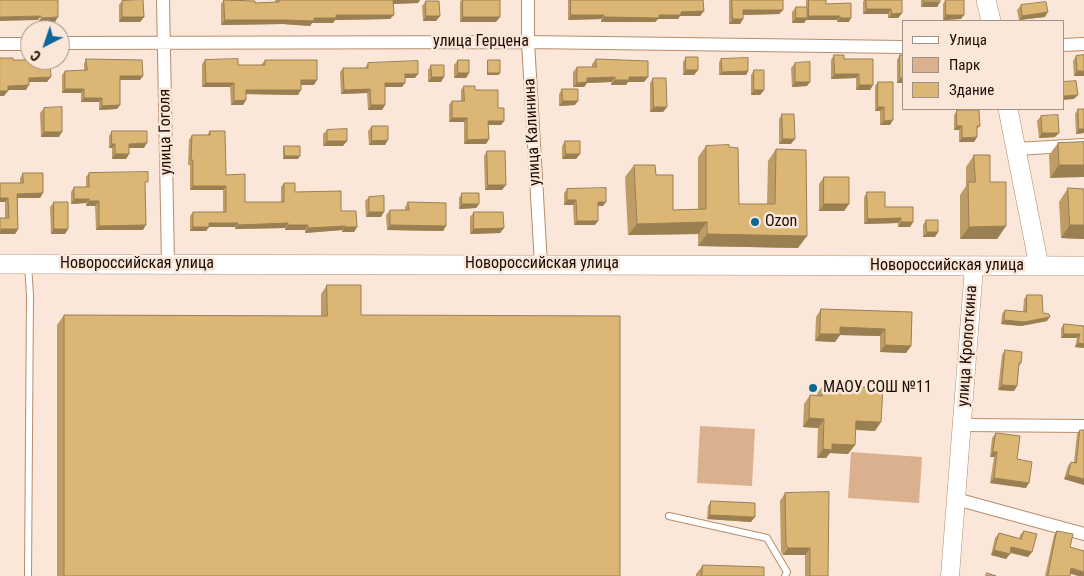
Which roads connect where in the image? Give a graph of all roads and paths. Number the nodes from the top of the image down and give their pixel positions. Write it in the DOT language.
graph roads {
  1 [pos="163,0"];
  2 [pos="528,0"];
  3 [pos="986,0"];
  4 [pos="991,20"];
  5 [pos="528,42"];
  6 [pos="70,43"];
  7 [pos="164,43"];
  8 [pos="0,44"];
  9 [pos="20,44"];
  10 [pos="1084,44"];
  11 [pos="1064,45"];
  12 [pos="902,46"];
  13 [pos="1008,110"];
  14 [pos="1084,145"];
  15 [pos="1016,150"];
  16 [pos="168,263"];
  17 [pos="0,264"];
  18 [pos="28,264"];
  19 [pos="541,264"];
  20 [pos="974,266"];
  21 [pos="1039,266"];
  22 [pos="1084,266"];
  23 [pos="962,425"];
  24 [pos="1084,426"];
  25 [pos="956,499"];
  26 [pos="669,516"];
  27 [pos="1084,534"];
  28 [pos="28,576"];
  29 [pos="785,576"];
  30 [pos="950,576"];
  1 -- 7 [label="street, улица Гоголя"];
  2 -- 5 [label="street, улица Калинина"];
  3 -- 4 [label="main road"];
  5 -- 7 [label="street, улица Герцена"];
  5 -- 12 [label="street, улица Герцена"];
  5 -- 19 [label="street, улица Калинина"];
  6 -- 7 [label="street, улица Герцена"];
  7 -- 16 [label="street, улица Гоголя"];
  8 -- 9 [label="street"];
  10 -- 11 [label="street"];
  13 -- 15 [label="main road"];
  14 -- 15 [label="street"];
  15 -- 21 [label="main road"];
  16 -- 18 [label="main road, Новороссийская улица"];
  16 -- 19 [label="main road, Новороссийская улица"];
  17 -- 18 [label="main road, Новороссийская улица"];
  18 -- 28 [label="lane"];
  19 -- 20 [label="main road, Новороссийская улица"];
  20 -- 21 [label="main road, Новороссийская улица"];
  20 -- 23 [label="main road, улица Кропоткина"];
  21 -- 22 [label="main road, Новороссийская улица"];
  23 -- 24 [label="street, улица Кропоткина"];
  23 -- 25 [label="main road, улица Кропоткина"];
  25 -- 27 [label="street"];
  25 -- 30 [label="main road, улица Кропоткина"];
  26 -- 29 [label="lane"];
}
